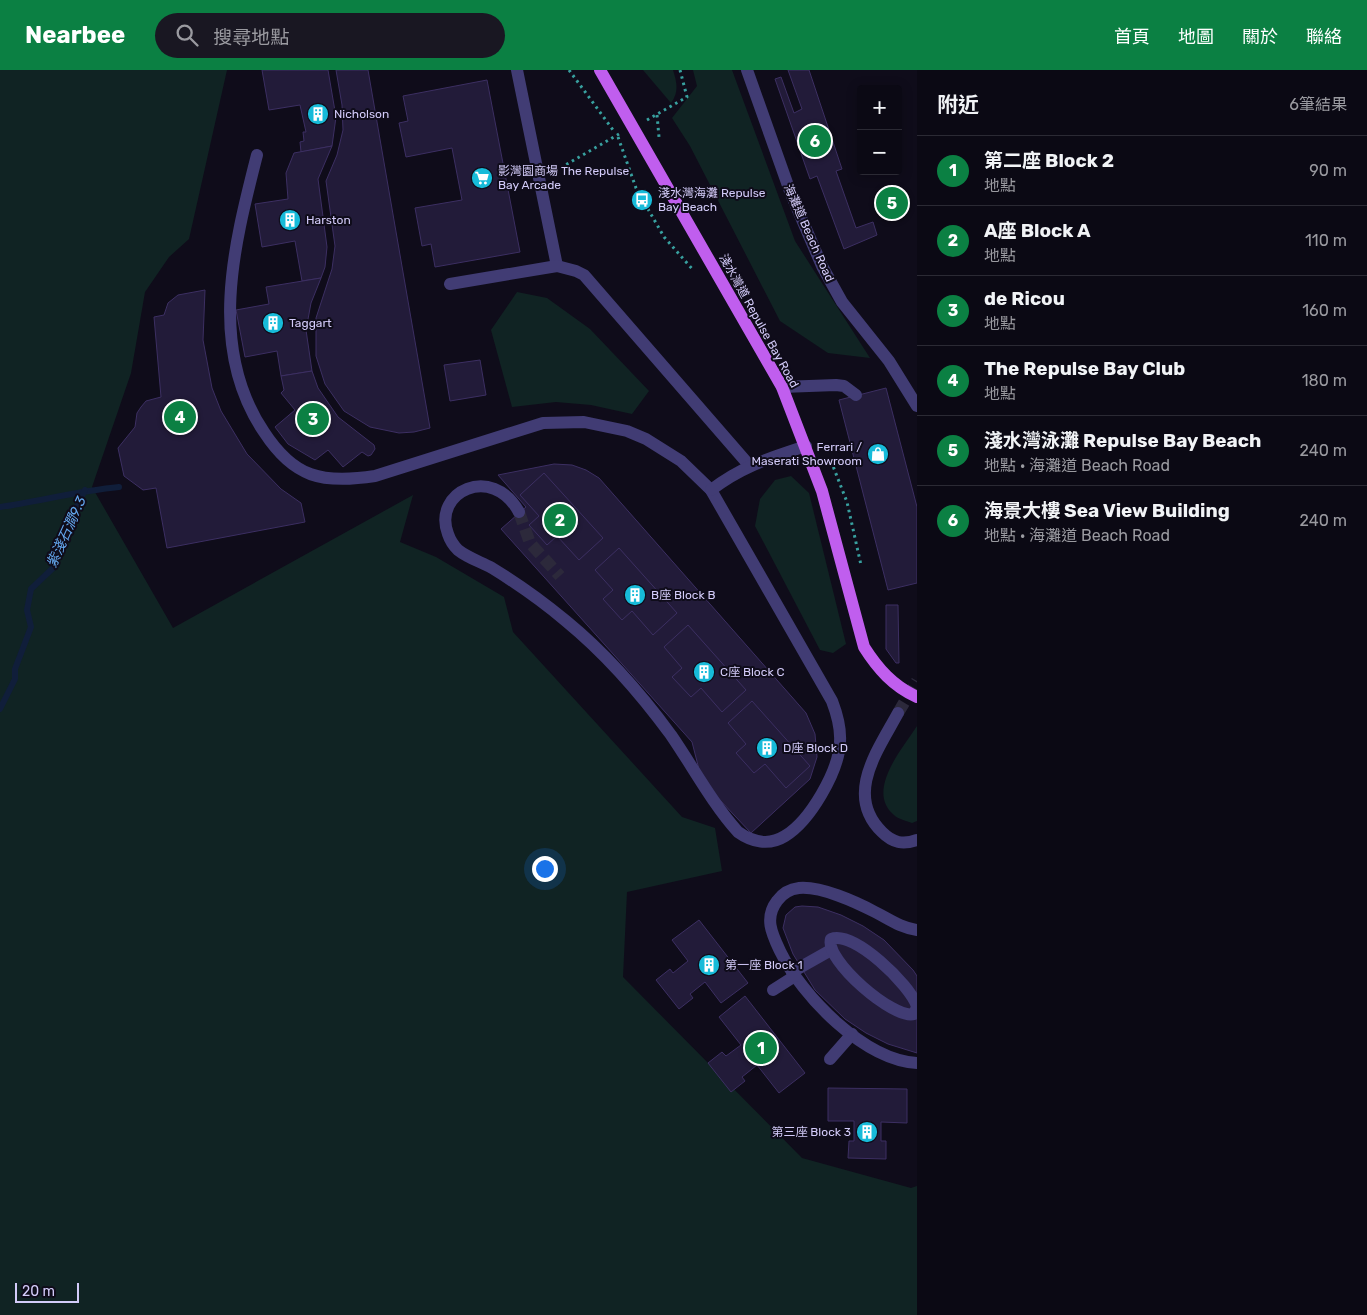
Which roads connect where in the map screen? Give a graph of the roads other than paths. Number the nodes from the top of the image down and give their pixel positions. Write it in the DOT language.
graph roads {
  1 [pos="517,70"];
  2 [pos="600,70"];
  3 [pos="747,70"];
  4 [pos="257,155"];
  5 [pos="557,266"];
  6 [pos="450,284"];
  7 [pos="782,387"];
  8 [pos="856,395"];
  9 [pos="917,406"];
  10 [pos="806,446"];
  11 [pos="748,465"];
  12 [pos="711,490"];
  13 [pos="519,512"];
  14 [pos="917,697"];
  15 [pos="898,713"];
  16 [pos="917,840"];
  17 [pos="917,930"];
  18 [pos="831,950"];
  19 [pos="793,974"];
  20 [pos="773,990"];
  21 [pos="917,1007"];
  22 [pos="852,1034"];
  23 [pos="830,1059"];
  24 [pos="917,1063"];
  1 -- 5 [label="street"];
  2 -- 7 [label="main road, 淺水灣道 Repulse Bay Road"];
  3 -- 9 [label="street, 海灘道 Beach Road"];
  4 -- 12 [label="street"];
  5 -- 6 [label="street"];
  5 -- 11 [label="street"];
  7 -- 8 [label="street"];
  7 -- 10 [label="main road, 淺水灣道 Repulse Bay Road"];
  10 -- 11 [label="street"];
  10 -- 14 [label="main road, 淺水灣道 Repulse Bay Road"];
  11 -- 12 [label="street"];
  12 -- 13 [label="street"];
  15 -- 16 [label="street"];
  17 -- 19 [label="street"];
  18 -- 19 [label="street"];
  18 -- 21 [label="street"];
  18 -- 21 [label="street"];
  19 -- 20 [label="street"];
  19 -- 22 [label="street"];
  22 -- 23 [label="street"];
  22 -- 24 [label="street"];
}
